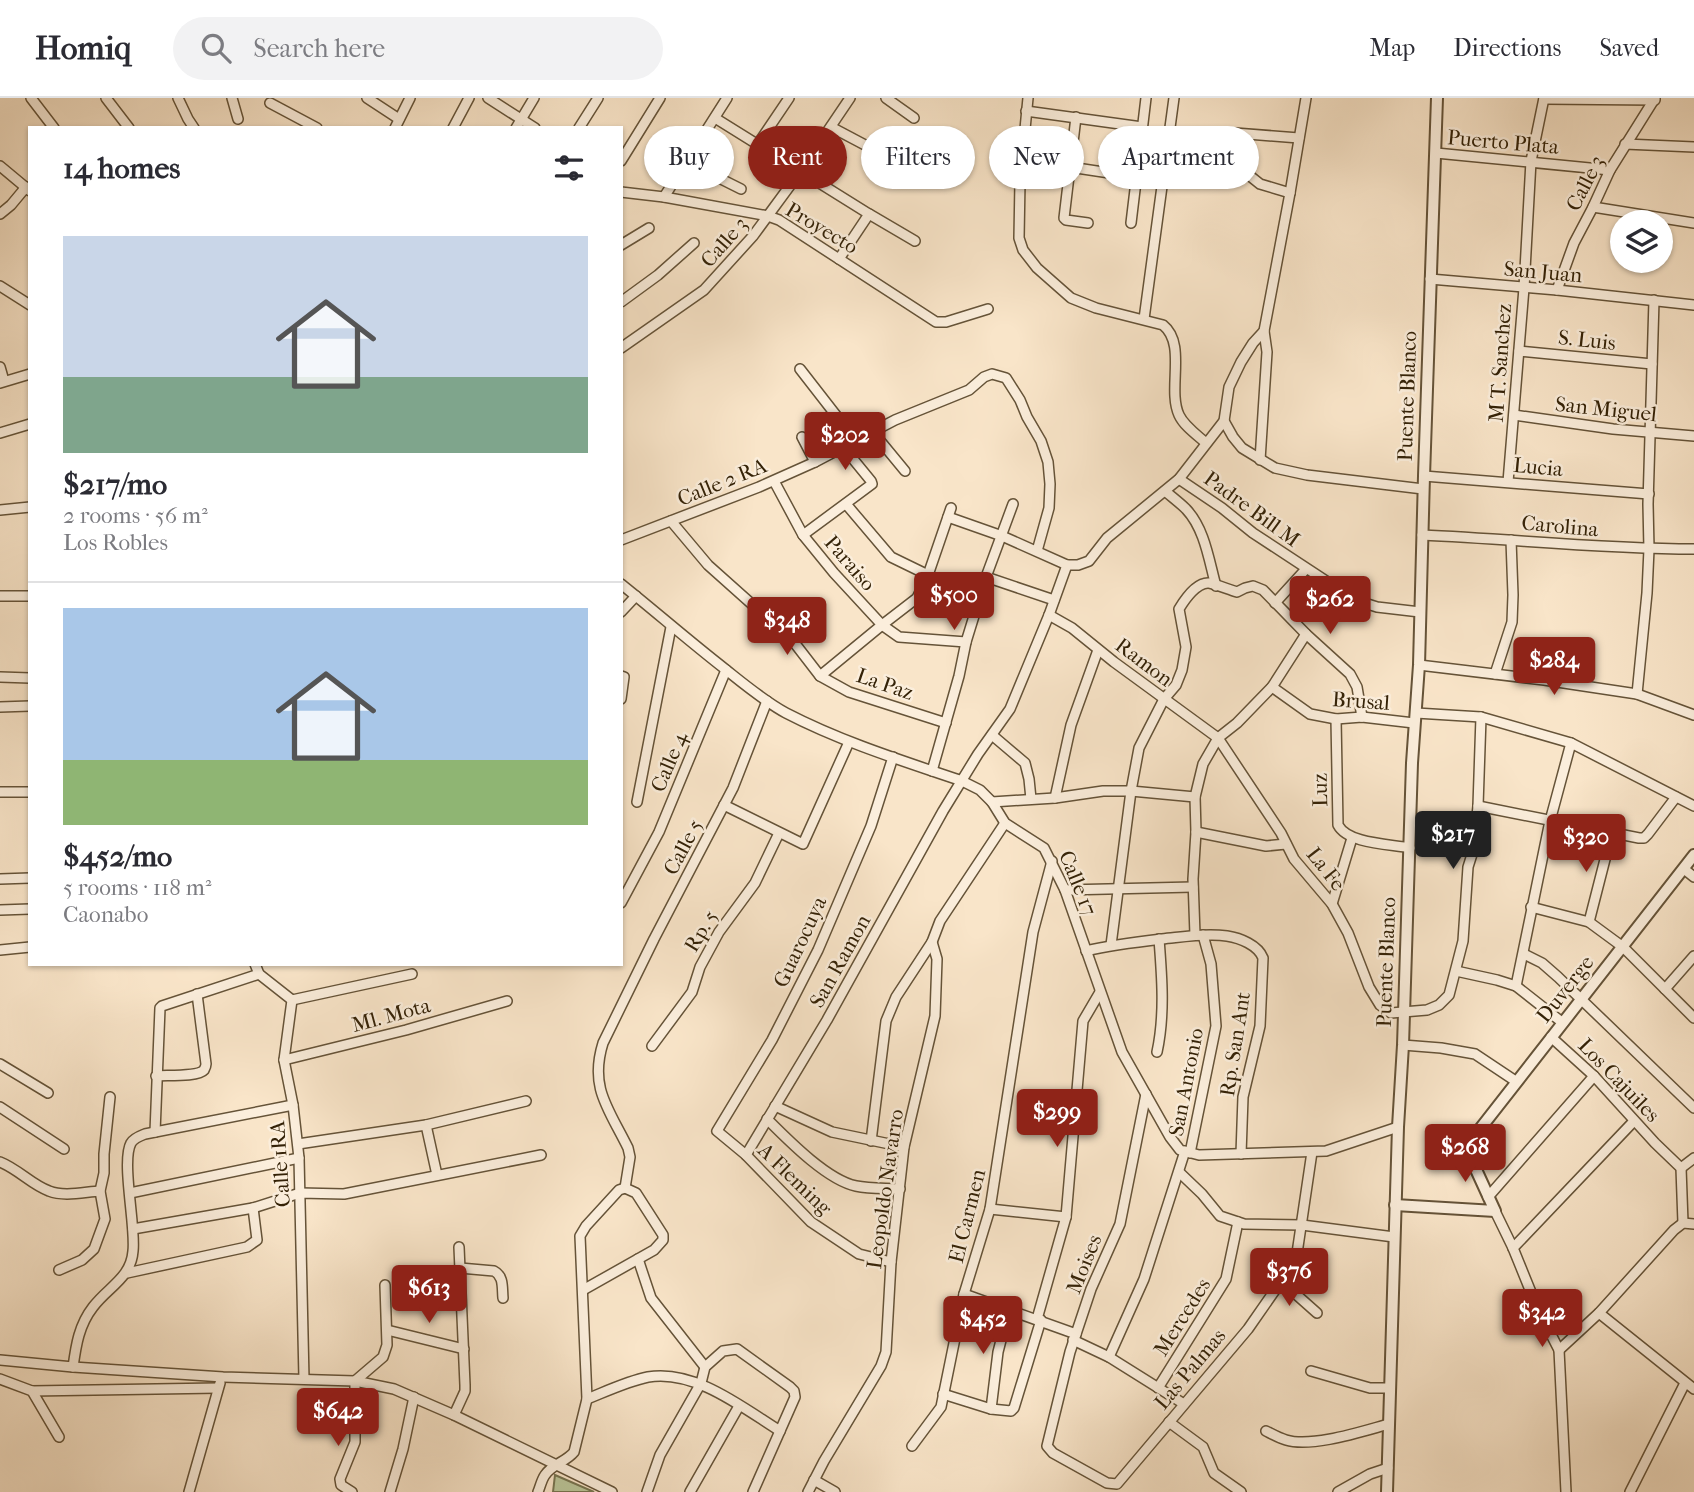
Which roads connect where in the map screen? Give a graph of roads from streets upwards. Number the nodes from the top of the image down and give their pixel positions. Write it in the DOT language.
graph roads {
  1 [pos="31,98"];
  2 [pos="106,98"];
  3 [pos="178,98"];
  4 [pos="232,98"];
  5 [pos="367,98"];
  6 [pos="410,98"];
  7 [pos="469,98"];
  8 [pos="488,98"];
  9 [pos="534,98"];
  10 [pos="598,98"];
  11 [pos="660,98"];
  12 [pos="727,98"];
  13 [pos="789,98"];
  14 [pos="850,98"];
  15 [pos="886,98"];
  16 [pos="1028,98"];
  17 [pos="1146,98"];
  18 [pos="1174,98"];
  19 [pos="1306,98"];
  20 [pos="1437,98"];
  21 [pos="1544,98"];
  22 [pos="1655,99"];
  23 [pos="270,103"];
  24 [pos="1026,111"];
  25 [pos="1076,117"];
  26 [pos="521,118"];
  27 [pos="715,118"];
  28 [pos="914,118"];
  29 [pos="238,119"];
  30 [pos="397,123"];
  31 [pos="52,126"];
  32 [pos="127,126"];
  33 [pos="193,126"];
  34 [pos="313,126"];
  35 [pos="454,126"];
  36 [pos="517,126"];
  37 [pos="532,126"];
  38 [pos="580,126"];
  39 [pos="710,126"];
  40 [pos="770,126"];
  41 [pos="832,126"];
  42 [pos="1075,126"];
  43 [pos="1135,126"];
  44 [pos="1142,126"];
  45 [pos="1259,135"];
  46 [pos="748,138"];
  47 [pos="1299,138"];
  48 [pos="1626,144"];
  49 [pos="1694,147"];
  50 [pos="1436,153"];
  51 [pos="623,158"];
  52 [pos="1531,161"];
  53 [pos="0,166"];
  54 [pos="1610,170"];
  55 [pos="1259,183"];
  56 [pos="734,186"];
  57 [pos="28,189"];
  58 [pos="669,189"];
  59 [pos="741,189"];
  60 [pos="788,189"];
  61 [pos="828,189"];
  62 [pos="1068,189"];
  63 [pos="1135,189"];
  64 [pos="623,192"];
  65 [pos="1290,193"];
  66 [pos="664,197"];
  67 [pos="1593,206"];
  68 [pos="0,214"];
  69 [pos="869,214"];
  70 [pos="768,216"];
  71 [pos="1088,223"];
  72 [pos="1131,223"];
  73 [pos="1694,223"];
  74 [pos="649,228"];
  75 [pos="915,241"];
  76 [pos="694,243"];
  77 [pos="623,244"];
  78 [pos="839,259"];
  79 [pos="1430,279"];
  80 [pos="0,286"];
  81 [pos="1524,288"];
  82 [pos="1557,290"];
  83 [pos="1654,300"];
  84 [pos="623,301"];
  85 [pos="28,304"];
  86 [pos="1694,305"];
  87 [pos="988,309"];
  88 [pos="1144,319"];
  89 [pos="1264,331"];
  90 [pos="623,347"];
  91 [pos="1519,351"];
  92 [pos="1652,364"];
  93 [pos="0,367"];
  94 [pos="800,369"];
  95 [pos="28,375"];
  96 [pos="2,382"];
  97 [pos="1514,415"];
  98 [pos="1224,421"];
  99 [pos="28,425"];
  100 [pos="872,431"];
  101 [pos="1650,432"];
  102 [pos="0,433"];
  103 [pos="1694,436"];
  104 [pos="802,438"];
  105 [pos="856,441"];
  106 [pos="1206,443"];
  107 [pos="844,447"];
  108 [pos="1260,460"];
  109 [pos="816,463"];
  110 [pos="905,471"];
  111 [pos="1424,477"];
  112 [pos="1179,479"];
  113 [pos="774,481"];
  114 [pos="1508,482"];
  115 [pos="1423,489"];
  116 [pos="1165,491"];
  117 [pos="1649,494"];
  118 [pos="846,504"];
  119 [pos="1013,504"];
  120 [pos="28,507"];
  121 [pos="951,508"];
  122 [pos="0,510"];
  123 [pos="947,517"];
  124 [pos="671,521"];
  125 [pos="803,535"];
  126 [pos="1422,535"];
  127 [pos="1002,536"];
  128 [pos="623,539"];
  129 [pos="1511,540"];
  130 [pos="1649,549"];
  131 [pos="1694,549"];
  132 [pos="1037,551"];
  133 [pos="1066,565"];
  134 [pos="1306,569"];
  135 [pos="928,575"];
  136 [pos="986,577"];
  137 [pos="623,586"];
  138 [pos="1216,586"];
  139 [pos="0,596"];
  140 [pos="28,596"];
  141 [pos="636,596"];
  142 [pos="1054,600"];
  143 [pos="1276,603"];
  144 [pos="623,610"];
  145 [pos="1420,612"];
  146 [pos="1049,615"];
  147 [pos="882,625"];
  148 [pos="671,627"];
  149 [pos="1306,634"];
  150 [pos="966,642"];
  151 [pos="1098,650"];
  152 [pos="1419,665"];
  153 [pos="726,670"];
  154 [pos="1495,674"];
  155 [pos="820,676"];
  156 [pos="0,677"];
  157 [pos="28,678"];
  158 [pos="1272,687"];
  159 [pos="1637,694"];
  160 [pos="1164,699"];
  161 [pos="767,701"];
  162 [pos="28,706"];
  163 [pos="0,707"];
  164 [pos="1694,715"];
  165 [pos="1362,717"];
  166 [pos="1481,717"];
  167 [pos="1415,718"];
  168 [pos="1336,719"];
  169 [pos="946,723"];
  170 [pos="992,735"];
  171 [pos="1218,738"];
  172 [pos="849,742"];
  173 [pos="1571,743"];
  174 [pos="893,757"];
  175 [pos="932,771"];
  176 [pos="962,781"];
  177 [pos="1131,791"];
  178 [pos="0,792"];
  179 [pos="28,792"];
  180 [pos="1055,797"];
  181 [pos="1195,797"];
  182 [pos="1676,797"];
  183 [pos="1031,799"];
  184 [pos="637,802"];
  185 [pos="992,802"];
  186 [pos="724,805"];
  187 [pos="1478,806"];
  188 [pos="1694,806"];
  189 [pos="1550,821"];
  190 [pos="1005,823"];
  191 [pos="1196,832"];
  192 [pos="1612,832"];
  193 [pos="779,833"];
  194 [pos="1352,838"];
  195 [pos="1286,844"];
  196 [pos="1409,848"];
  197 [pos="1694,855"];
  198 [pos="1052,861"];
  199 [pos="1684,869"];
  200 [pos="1694,877"];
  201 [pos="28,878"];
  202 [pos="0,879"];
  203 [pos="1194,887"];
  204 [pos="1118,889"];
  205 [pos="1065,890"];
  206 [pos="623,899"];
  207 [pos="1332,904"];
  208 [pos="1531,907"];
  209 [pos="28,909"];
  210 [pos="0,911"];
  211 [pos="1590,922"];
  212 [pos="1199,935"];
  213 [pos="1159,939"];
  214 [pos="932,942"];
  215 [pos="1111,945"];
  216 [pos="28,947"];
  217 [pos="1623,947"];
  218 [pos="0,950"];
  219 [pos="1086,951"];
  220 [pos="1524,954"];
  221 [pos="1694,956"];
  222 [pos="256,966"];
  223 [pos="1456,971"];
  224 [pos="259,974"];
  225 [pos="411,974"];
  226 [pos="1516,986"];
  227 [pos="1665,989"];
  228 [pos="1100,992"];
  229 [pos="197,995"];
  230 [pos="1581,999"];
  231 [pos="292,1000"];
  232 [pos="507,1001"];
  233 [pos="1404,1013"];
  234 [pos="1694,1018"];
  235 [pos="1563,1023"];
  236 [pos="1552,1037"];
  237 [pos="1403,1045"];
  238 [pos="652,1046"];
  239 [pos="1157,1052"];
  240 [pos="284,1060"];
  241 [pos="0,1064"];
  242 [pos="156,1076"];
  243 [pos="1594,1076"];
  244 [pos="1517,1082"];
  245 [pos="48,1093"];
  246 [pos="1146,1094"];
  247 [pos="110,1097"];
  248 [pos="526,1101"];
  249 [pos="293,1105"];
  250 [pos="775,1106"];
  251 [pos="0,1107"];
  252 [pos="1694,1108"];
  253 [pos="767,1119"];
  254 [pos="1634,1121"];
  255 [pos="426,1125"];
  256 [pos="1398,1127"];
  257 [pos="717,1131"];
  258 [pos="155,1132"];
  259 [pos="871,1141"];
  260 [pos="298,1144"];
  261 [pos="904,1147"];
  262 [pos="64,1149"];
  263 [pos="1188,1152"];
  264 [pos="1312,1152"];
  265 [pos="1241,1154"];
  266 [pos="541,1155"];
  267 [pos="746,1155"];
  268 [pos="299,1158"];
  269 [pos="1694,1158"];
  270 [pos="0,1162"];
  271 [pos="1681,1168"];
  272 [pos="1179,1171"];
  273 [pos="437,1175"];
  274 [pos="625,1188"];
  275 [pos="900,1189"];
  276 [pos="100,1191"];
  277 [pos="130,1193"];
  278 [pos="300,1193"];
  279 [pos="1488,1197"];
  280 [pos="1395,1205"];
  281 [pos="253,1208"];
  282 [pos="990,1209"];
  283 [pos="1495,1211"];
  284 [pos="1066,1217"];
  285 [pos="1238,1222"];
  286 [pos="1683,1223"];
  287 [pos="1694,1224"];
  288 [pos="1302,1225"];
  289 [pos="133,1229"];
  290 [pos="1394,1237"];
  291 [pos="459,1247"];
  292 [pos="1513,1248"];
  293 [pos="638,1259"];
  294 [pos="891,1262"];
  295 [pos="460,1268"];
  296 [pos="59,1270"];
  297 [pos="127,1273"];
  298 [pos="1281,1281"];
  299 [pos="386,1285"];
  300 [pos="583,1290"];
  301 [pos="964,1293"];
  302 [pos="503,1298"];
  303 [pos="1009,1309"];
  304 [pos="1317,1313"];
  305 [pos="1599,1313"];
  306 [pos="1039,1320"];
  307 [pos="387,1330"];
  308 [pos="1075,1337"];
  309 [pos="464,1349"];
  310 [pos="1559,1350"];
  311 [pos="1109,1357"];
  312 [pos="0,1360"];
  313 [pos="73,1367"];
  314 [pos="705,1367"];
  315 [pos="1311,1371"];
  316 [pos="223,1377"];
  317 [pos="304,1379"];
  318 [pos="0,1380"];
  319 [pos="355,1381"];
  320 [pos="701,1383"];
  321 [pos="1685,1383"];
  322 [pos="218,1388"];
  323 [pos="1158,1388"];
  324 [pos="1390,1388"];
  325 [pos="1694,1389"];
  326 [pos="32,1391"];
  327 [pos="943,1394"];
  328 [pos="414,1397"];
  329 [pos="587,1399"];
  330 [pos="1184,1404"];
  331 [pos="739,1406"];
  332 [pos="991,1409"];
  333 [pos="454,1415"];
  334 [pos="1169,1422"];
  335 [pos="1389,1424"];
  336 [pos="780,1431"];
  337 [pos="1266,1431"];
  338 [pos="59,1437"];
  339 [pos="912,1446"];
  340 [pos="555,1465"];
  341 [pos="1388,1468"];
  342 [pos="814,1480"];
  343 [pos="1117,1484"];
  344 [pos="189,1492"];
  345 [pos="352,1492"];
  346 [pos="390,1492"];
  347 [pos="538,1492"];
  348 [pos="612,1492"];
  349 [pos="648,1492"];
  350 [pos="690,1492"];
  351 [pos="753,1492"];
  352 [pos="808,1492"];
  353 [pos="835,1492"];
  354 [pos="1241,1492"];
  355 [pos="1338,1492"];
  356 [pos="1387,1492"];
  357 [pos="1566,1492"];
  358 [pos="1630,1492"];
  1 -- 31 [label="street"];
  2 -- 32 [label="street"];
  3 -- 33 [label="street"];
  4 -- 29 [label="street"];
  5 -- 30 [label="street"];
  6 -- 30 [label="street"];
  7 -- 35 [label="street"];
  8 -- 26 [label="street"];
  9 -- 26 [label="street"];
  10 -- 38 [label="street"];
  11 -- 51 [label="street"];
  12 -- 27 [label="street"];
  13 -- 40 [label="street"];
  14 -- 41 [label="street, Calle 3"];
  15 -- 28 [label="street"];
  16 -- 24 [label="street"];
  17 -- 44 [label="street"];
  18 -- 88 [label="street"];
  19 -- 47 [label="street"];
  20 -- 50 [label="street, Puente Blanco"];
  21 -- 22 [label="street"];
  21 -- 52 [label="street, M T. Sanchez"];
  22 -- 48 [label="street, Calle 3"];
  23 -- 34 [label="street"];
  24 -- 25 [label="street"];
  24 -- 88 [label="street"];
  25 -- 42 [label="street"];
  25 -- 43 [label="street"];
  26 -- 36 [label="street"];
  26 -- 37 [label="street"];
  27 -- 39 [label="street"];
  27 -- 46 [label="street"];
  45 -- 47 [label="street"];
  47 -- 65 [label="street"];
  48 -- 49 [label="street"];
  48 -- 54 [label="street, Calle 3"];
  50 -- 52 [label="street, Puerto Plata"];
  50 -- 79 [label="street, Puente Blanco"];
  52 -- 54 [label="street, Puerto Plata"];
  52 -- 81 [label="street, M T. Sanchez"];
  53 -- 57 [label="street"];
  54 -- 67 [label="street, Calle 3"];
  55 -- 65 [label="street"];
  56 -- 59 [label="street"];
  57 -- 68 [label="street"];
  58 -- 66 [label="street"];
  60 -- 70 [label="street, Calle 3"];
  61 -- 69 [label="street"];
  62 -- 71 [label="street"];
  63 -- 72 [label="street"];
  64 -- 66 [label="street, Proyecto"];
  65 -- 89 [label="street"];
  66 -- 70 [label="street, Proyecto"];
  67 -- 73 [label="street"];
  67 -- 82 [label="street, Calle 3"];
  69 -- 75 [label="street"];
  69 -- 78 [label="street"];
  70 -- 78 [label="street, Proyecto"];
  70 -- 90 [label="street, Calle 3"];
  74 -- 77 [label="street"];
  76 -- 84 [label="street"];
  78 -- 87 [label="street, Proyecto"];
  79 -- 81 [label="street, San Juan"];
  79 -- 111 [label="street, Puente Blanco"];
  80 -- 85 [label="street"];
  81 -- 82 [label="street, San Juan"];
  81 -- 91 [label="street, M T. Sanchez"];
  82 -- 83 [label="street, San Juan"];
  83 -- 86 [label="street, San Juan"];
  83 -- 92 [label="street"];
  88 -- 106 [label="street"];
  89 -- 98 [label="street"];
  89 -- 108 [label="street"];
  91 -- 92 [label="street, S. Luis"];
  91 -- 97 [label="street, M T. Sanchez"];
  92 -- 101 [label="street"];
  93 -- 96 [label="street"];
  94 -- 105 [label="street"];
  95 -- 96 [label="street"];
  97 -- 101 [label="street, San Miguel"];
  97 -- 114 [label="street, M T. Sanchez"];
  98 -- 106 [label="street"];
  98 -- 108 [label="street"];
  99 -- 102 [label="street"];
  100 -- 105 [label="street, Calle 2 RA"];
  100 -- 110 [label="street"];
  100 -- 132 [label="street, Calle 2 RA"];
  101 -- 103 [label="street, San Miguel"];
  101 -- 117 [label="street"];
  104 -- 109 [label="street"];
  105 -- 107 [label="street, Calle 2 RA"];
  106 -- 112 [label="street"];
  107 -- 109 [label="street, Calle 2 RA"];
  107 -- 118 [label="street"];
  108 -- 115 [label="street"];
  109 -- 113 [label="street, Calle 2 RA"];
  111 -- 114 [label="street, Lucia"];
  111 -- 115 [label="street, Puente Blanco"];
  112 -- 116 [label="street"];
  112 -- 134 [label="street, Padre Bill M"];
  113 -- 124 [label="street, Calle 2 RA"];
  113 -- 125 [label="street, Paraiso"];
  114 -- 117 [label="street, Lucia"];
  115 -- 126 [label="street, Puente Blanco"];
  116 -- 133 [label="street"];
  116 -- 138 [label="street"];
  117 -- 130 [label="street"];
  118 -- 125 [label="street"];
  118 -- 135 [label="street"];
  119 -- 127 [label="street"];
  120 -- 122 [label="street"];
  121 -- 123 [label="street"];
  123 -- 127 [label="street"];
  123 -- 135 [label="street"];
  124 -- 128 [label="street, Calle 2 RA"];
  124 -- 155 [label="street, La Paz"];
  125 -- 147 [label="street, Paraiso"];
  126 -- 129 [label="street, Carolina"];
  126 -- 145 [label="street, Puente Blanco"];
  127 -- 132 [label="street"];
  127 -- 136 [label="street"];
  129 -- 130 [label="street, Carolina"];
  129 -- 154 [label="street"];
  130 -- 131 [label="street, Carolina"];
  130 -- 159 [label="street"];
  132 -- 133 [label="street"];
  133 -- 142 [label="street, San Ramon"];
  134 -- 143 [label="street"];
  134 -- 145 [label="street, Padre Bill M"];
  135 -- 147 [label="street"];
  136 -- 142 [label="street"];
  136 -- 150 [label="street"];
  137 -- 141 [label="street, Calle 17"];
  138 -- 143 [label="street"];
  138 -- 160 [label="street"];
  139 -- 140 [label="street"];
  141 -- 144 [label="street"];
  141 -- 148 [label="street, Calle 17"];
  142 -- 146 [label="street, San Ramon"];
  143 -- 149 [label="street"];
  145 -- 152 [label="street, Puente Blanco"];
  146 -- 151 [label="street, Ramon"];
  146 -- 170 [label="street, San Ramon"];
  147 -- 150 [label="street, Paraiso"];
  147 -- 155 [label="street"];
  148 -- 153 [label="street, Calle 17"];
  148 -- 184 [label="street"];
  149 -- 158 [label="street"];
  149 -- 165 [label="street"];
  150 -- 169 [label="street"];
  151 -- 160 [label="street, Ramon"];
  151 -- 180 [label="street"];
  152 -- 154 [label="street"];
  152 -- 167 [label="street, Puente Blanco"];
  153 -- 161 [label="street, Calle 17"];
  153 -- 206 [label="street, Calle 4"];
  154 -- 159 [label="street"];
  155 -- 169 [label="street, La Paz"];
  156 -- 157 [label="street"];
  158 -- 168 [label="street, Brusal"];
  158 -- 171 [label="street"];
  159 -- 164 [label="street"];
  160 -- 171 [label="street, Ramon"];
  160 -- 177 [label="street"];
  161 -- 172 [label="street, Calle 17"];
  161 -- 186 [label="street, Calle 5"];
  162 -- 163 [label="street"];
  165 -- 167 [label="street, Brusal"];
  165 -- 168 [label="street, Brusal"];
  166 -- 167 [label="street, Brusal"];
  166 -- 173 [label="street, Brusal"];
  166 -- 187 [label="street"];
  167 -- 196 [label="street, Puente Blanco"];
  168 -- 194 [label="street, Luz"];
  169 -- 175 [label="street"];
  170 -- 176 [label="street, San Ramon"];
  170 -- 183 [label="street"];
  171 -- 181 [label="street, San Antonio"];
  171 -- 195 [label="street, La Fe"];
  172 -- 174 [label="street, Calle 17"];
  172 -- 193 [label="street"];
  173 -- 182 [label="street, Brusal"];
  173 -- 189 [label="street"];
  174 -- 175 [label="street, Calle 17"];
  174 -- 257 [label="street, Guarocuya"];
  175 -- 176 [label="street, Calle 17"];
  176 -- 185 [label="street, Calle 17"];
  176 -- 250 [label="street, San Ramon"];
  177 -- 180 [label="street"];
  177 -- 181 [label="street"];
  177 -- 204 [label="street"];
  178 -- 179 [label="street"];
  180 -- 183 [label="street"];
  181 -- 191 [label="street, San Antonio"];
  182 -- 188 [label="street, Brusal"];
  182 -- 192 [label="street"];
  183 -- 185 [label="street"];
  185 -- 190 [label="street, Calle 17"];
  186 -- 193 [label="street"];
  186 -- 274 [label="street, Calle 5"];
  187 -- 189 [label="street"];
  187 -- 223 [label="street"];
  189 -- 192 [label="street"];
  189 -- 208 [label="street"];
  190 -- 198 [label="street, Calle 17"];
  190 -- 214 [label="street"];
  191 -- 195 [label="street"];
  191 -- 203 [label="street, San Antonio"];
  192 -- 211 [label="street"];
  193 -- 238 [label="street, Rp. 5"];
  194 -- 196 [label="street"];
  194 -- 207 [label="street"];
  195 -- 207 [label="street, La Fe"];
  196 -- 233 [label="street, Puente Blanco"];
  197 -- 199 [label="street, Duverge"];
  198 -- 205 [label="street, Calle 17"];
  198 -- 282 [label="street, El Carmen"];
  199 -- 200 [label="street"];
  199 -- 217 [label="street, Duverge"];
  201 -- 202 [label="street"];
  203 -- 204 [label="street"];
  203 -- 212 [label="street, San Antonio"];
  204 -- 205 [label="street"];
  204 -- 215 [label="street"];
  205 -- 219 [label="street, Calle 17"];
  207 -- 233 [label="street, La Fe"];
  208 -- 211 [label="street"];
  208 -- 220 [label="street"];
  209 -- 210 [label="street"];
  211 -- 217 [label="street"];
  212 -- 213 [label="street, Rp. San Ant"];
  212 -- 263 [label="street, San Antonio"];
  212 -- 265 [label="street, Rp. San Ant"];
  213 -- 215 [label="street, Rp. San Ant"];
  213 -- 239 [label="street"];
  214 -- 259 [label="street"];
  214 -- 261 [label="street, Leopoldo Navarro"];
  215 -- 219 [label="street, Rp. San Ant"];
  216 -- 218 [label="street"];
  217 -- 227 [label="street"];
  217 -- 230 [label="street, Duverge"];
  219 -- 228 [label="street, Calle 17"];
  220 -- 226 [label="street"];
  220 -- 230 [label="street"];
  221 -- 227 [label="street"];
  222 -- 224 [label="street"];
  223 -- 226 [label="street"];
  223 -- 233 [label="street"];
  224 -- 229 [label="street"];
  224 -- 231 [label="street"];
  225 -- 231 [label="street"];
  226 -- 235 [label="street"];
  227 -- 234 [label="street"];
  228 -- 246 [label="street, Calle 17"];
  228 -- 284 [label="street"];
  229 -- 242 [label="street"];
  229 -- 242 [label="street"];
  230 -- 235 [label="street, Duverge"];
  230 -- 252 [label="street"];
  231 -- 240 [label="street, Calle 1RA"];
  232 -- 240 [label="street, Ml. Mota"];
  233 -- 237 [label="street, Puente Blanco"];
  235 -- 236 [label="street, Duverge"];
  236 -- 243 [label="street, Los Cajuiles"];
  236 -- 244 [label="street, Duverge"];
  237 -- 244 [label="street"];
  237 -- 256 [label="street, Puente Blanco"];
  240 -- 249 [label="street, Calle 1RA"];
  241 -- 245 [label="street"];
  242 -- 258 [label="street"];
  243 -- 254 [label="street, Los Cajuiles"];
  243 -- 279 [label="street"];
  244 -- 279 [label="street, Duverge"];
  246 -- 263 [label="street, Calle 17"];
  246 -- 308 [label="street, Moises"];
  247 -- 276 [label="street"];
  248 -- 255 [label="street"];
  249 -- 258 [label="street"];
  249 -- 260 [label="street, Calle 1RA"];
  250 -- 253 [label="street, San Ramon"];
  250 -- 259 [label="street"];
  251 -- 262 [label="street"];
  253 -- 267 [label="street, San Ramon"];
  253 -- 275 [label="street"];
  254 -- 271 [label="street, Los Cajuiles"];
  254 -- 292 [label="street"];
  255 -- 260 [label="street"];
  255 -- 273 [label="street"];
  256 -- 264 [label="street"];
  256 -- 280 [label="street, Puente Blanco"];
  257 -- 267 [label="street, A Fleming"];
  258 -- 277 [label="street"];
  259 -- 261 [label="street"];
  260 -- 268 [label="street, Calle 1RA"];
  261 -- 275 [label="street, Leopoldo Navarro"];
  263 -- 265 [label="street"];
  263 -- 272 [label="street, San Antonio"];
  264 -- 265 [label="street"];
  264 -- 288 [label="street, Las Palmas"];
  266 -- 273 [label="street"];
  267 -- 294 [label="street, A Fleming"];
  268 -- 277 [label="street"];
  268 -- 278 [label="street, Calle 1RA"];
  269 -- 271 [label="street"];
  270 -- 276 [label="street"];
  271 -- 286 [label="street"];
  272 -- 285 [label="street"];
  272 -- 311 [label="street, San Antonio"];
  273 -- 278 [label="street"];
  274 -- 293 [label="street"];
  274 -- 300 [label="street"];
  275 -- 294 [label="street, Leopoldo Navarro"];
  276 -- 296 [label="street"];
  277 -- 289 [label="street"];
  278 -- 281 [label="street"];
  278 -- 317 [label="street, Calle 1RA"];
  279 -- 283 [label="street"];
  280 -- 283 [label="street"];
  280 -- 290 [label="street, Puente Blanco"];
  281 -- 289 [label="street"];
  281 -- 297 [label="street"];
  282 -- 284 [label="street"];
  282 -- 301 [label="street, El Carmen"];
  283 -- 292 [label="street"];
  284 -- 306 [label="street"];
  285 -- 288 [label="street"];
  285 -- 323 [label="street, Mercedes"];
  286 -- 287 [label="street"];
  286 -- 305 [label="street"];
  288 -- 290 [label="street"];
  288 -- 298 [label="street, Las Palmas"];
  289 -- 297 [label="street"];
  290 -- 324 [label="street, Puente Blanco"];
  291 -- 295 [label="street"];
  292 -- 310 [label="street"];
  293 -- 300 [label="street"];
  293 -- 314 [label="street"];
  294 -- 342 [label="street, Leopoldo Navarro"];
  295 -- 302 [label="street"];
  295 -- 309 [label="street"];
  297 -- 313 [label="street"];
  298 -- 304 [label="street"];
  298 -- 330 [label="street, Las Palmas"];
  299 -- 307 [label="street"];
  300 -- 329 [label="street"];
  301 -- 303 [label="street"];
  301 -- 327 [label="street, El Carmen"];
  303 -- 306 [label="street"];
  303 -- 332 [label="street"];
  305 -- 310 [label="street"];
  305 -- 321 [label="street"];
  306 -- 308 [label="street"];
  306 -- 332 [label="street"];
  307 -- 309 [label="street"];
  307 -- 319 [label="street"];
  308 -- 311 [label="street"];
  308 -- 343 [label="street, Moises"];
  309 -- 333 [label="street"];
  310 -- 357 [label="street"];
  311 -- 323 [label="street"];
  312 -- 313 [label="street"];
  313 -- 316 [label="street"];
  314 -- 320 [label="street"];
  314 -- 336 [label="street"];
  315 -- 324 [label="street"];
  316 -- 317 [label="street"];
  316 -- 322 [label="street"];
  317 -- 319 [label="street"];
  318 -- 326 [label="street"];
  319 -- 328 [label="street"];
  319 -- 345 [label="street"];
  320 -- 329 [label="street"];
  320 -- 331 [label="street"];
  320 -- 349 [label="street"];
  321 -- 325 [label="street"];
  321 -- 358 [label="street"];
  322 -- 326 [label="street"];
  322 -- 344 [label="street"];
  323 -- 330 [label="street"];
  324 -- 335 [label="street, Puente Blanco"];
  326 -- 338 [label="street"];
  327 -- 332 [label="street"];
  327 -- 339 [label="street, El Carmen"];
  328 -- 333 [label="street"];
  328 -- 346 [label="street"];
  329 -- 340 [label="street"];
  330 -- 334 [label="street, Las Palmas"];
  331 -- 336 [label="street"];
  331 -- 350 [label="street"];
  333 -- 340 [label="street"];
  334 -- 343 [label="street, Las Palmas"];
  334 -- 354 [label="street"];
  335 -- 337 [label="street"];
  335 -- 341 [label="street, Puente Blanco"];
  336 -- 351 [label="street"];
  340 -- 347 [label="street"];
  340 -- 348 [label="street"];
  341 -- 355 [label="street"];
  341 -- 356 [label="street, Puente Blanco"];
  342 -- 352 [label="street, Leopoldo Navarro"];
  342 -- 353 [label="street"];
}
